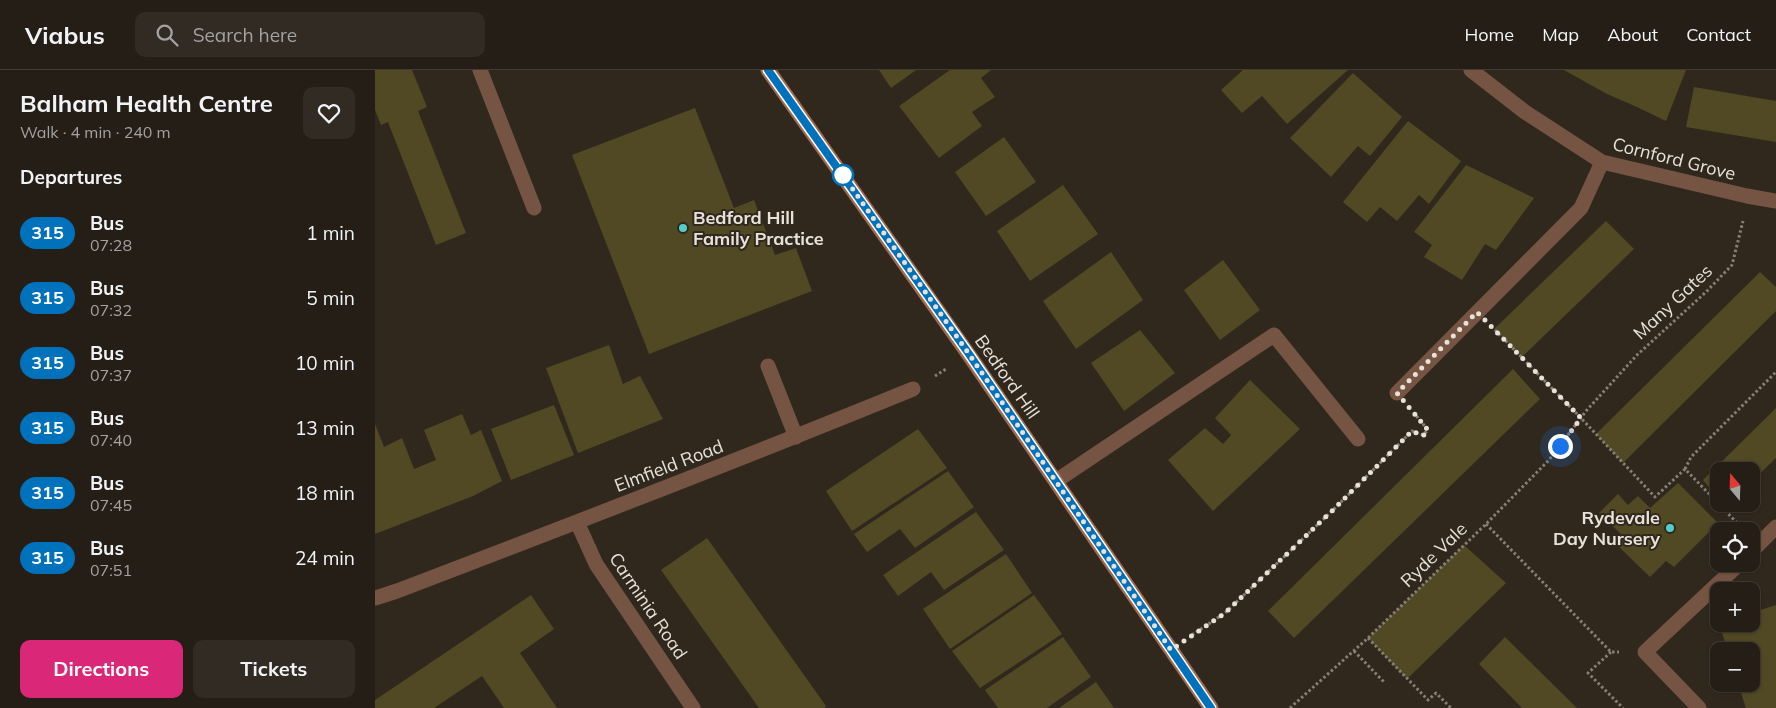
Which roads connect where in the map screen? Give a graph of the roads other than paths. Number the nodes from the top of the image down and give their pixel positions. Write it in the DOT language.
graph roads {
  1 [pos="480,70"];
  2 [pos="768,70"];
  3 [pos="1471,70"];
  4 [pos="1602,162"];
  5 [pos="1776,201"];
  6 [pos="533,208"];
  7 [pos="768,366"];
  8 [pos="913,389"];
  9 [pos="1397,393"];
  10 [pos="796,437"];
  11 [pos="1358,439"];
  12 [pos="1056,481"];
  13 [pos="577,522"];
  14 [pos="1776,527"];
  15 [pos="1760,543"];
  16 [pos="1730,572"];
  17 [pos="375,598"];
  18 [pos="693,708"];
  19 [pos="1211,708"];
  20 [pos="1699,708"];
  1 -- 6 [label="street"];
  2 -- 12 [label="main road, Bedford Hill"];
  3 -- 4 [label="street, Cornford Grove"];
  4 -- 5 [label="street, Cornford Grove"];
  4 -- 9 [label="street"];
  7 -- 10 [label="street"];
  8 -- 10 [label="street, Elmfield Road"];
  10 -- 13 [label="street, Elmfield Road"];
  11 -- 12 [label="street"];
  12 -- 19 [label="main road, Bedford Hill"];
  13 -- 17 [label="street, Elmfield Road"];
  13 -- 18 [label="street, Carminia Road"];
  14 -- 15 [label="street"];
  16 -- 20 [label="street"];
}
